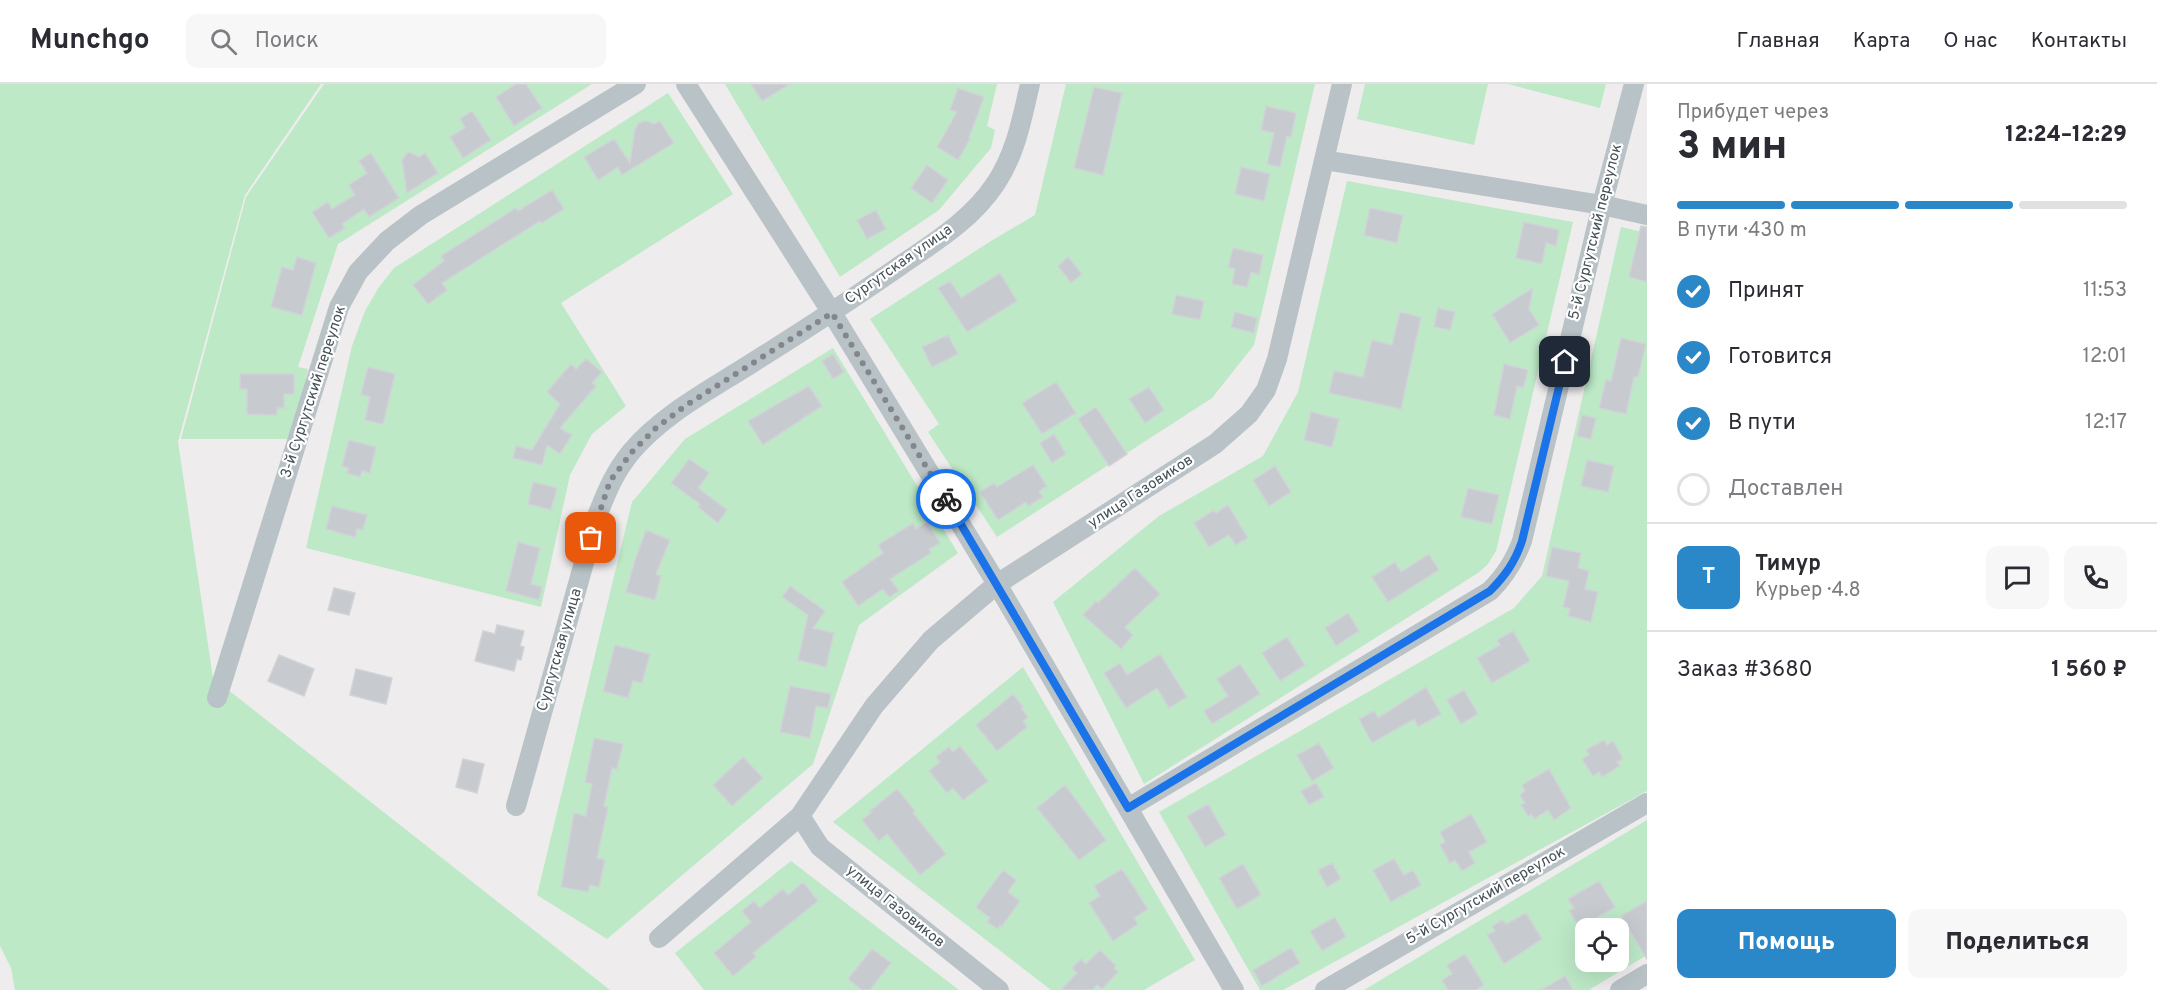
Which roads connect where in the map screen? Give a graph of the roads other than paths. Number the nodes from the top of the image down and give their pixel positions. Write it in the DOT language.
graph roads {
  1 [pos="636,84"];
  2 [pos="686,84"];
  3 [pos="1030,84"];
  4 [pos="1342,84"];
  5 [pos="1634,84"];
  6 [pos="1324,160"];
  7 [pos="1602,205"];
  8 [pos="1647,215"];
  9 [pos="832,313"];
  10 [pos="997,584"];
  11 [pos="217,698"];
  12 [pos="1647,803"];
  13 [pos="516,806"];
  14 [pos="1128,808"];
  15 [pos="800,816"];
  16 [pos="659,938"];
  17 [pos="1647,974"];
  18 [pos="999,990"];
  19 [pos="1234,990"];
  20 [pos="1325,990"];
  21 [pos="1620,990"];
  1 -- 11 [label="street, 3-й Сургутский переулок"];
  2 -- 9 [label="street"];
  3 -- 9 [label="street, Сургутская улица"];
  4 -- 6 [label="street, улица Газовиков"];
  5 -- 7 [label="street, 5-й Сургутский переулок"];
  6 -- 7 [label="street"];
  6 -- 10 [label="street, улица Газовиков"];
  7 -- 8 [label="street"];
  7 -- 14 [label="street, 5-й Сургутский переулок"];
  9 -- 10 [label="street"];
  9 -- 13 [label="street, Сургутская улица"];
  10 -- 14 [label="street"];
  10 -- 15 [label="street, улица Газовиков"];
  12 -- 20 [label="street, 5-й Сургутский переулок"];
  14 -- 19 [label="street"];
  15 -- 16 [label="street, улица Газовиков"];
  15 -- 18 [label="street, улица Газовиков"];
  17 -- 21 [label="street"];
}
